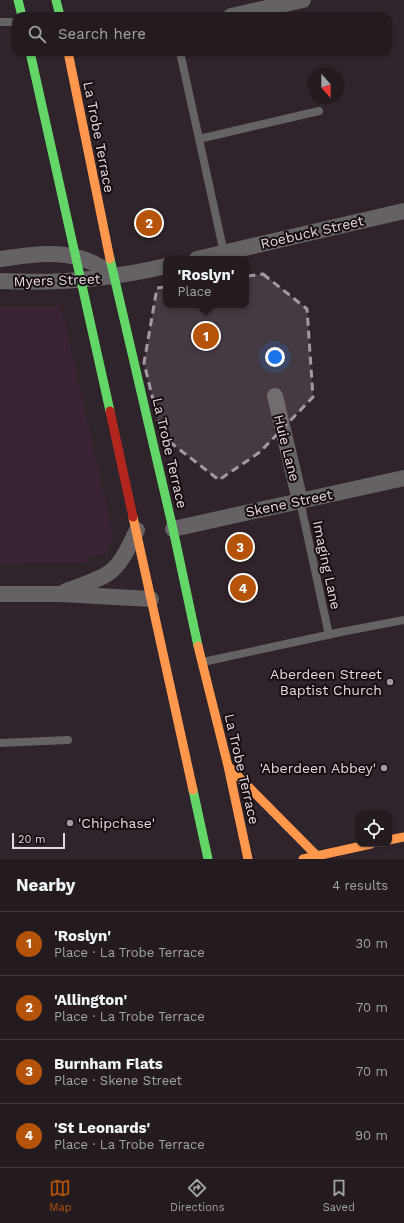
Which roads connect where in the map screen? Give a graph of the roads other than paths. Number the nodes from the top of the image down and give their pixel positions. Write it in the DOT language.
graph roads {
  1 [pos="18,0"];
  2 [pos="56,0"];
  3 [pos="303,0"];
  4 [pos="21,12"];
  5 [pos="59,12"];
  6 [pos="249,12"];
  7 [pos="0,22"];
  8 [pos="12,22"];
  9 [pos="31,56"];
  10 [pos="70,56"];
  11 [pos="181,56"];
  12 [pos="320,111"];
  13 [pos="199,139"];
  14 [pos="404,211"];
  15 [pos="224,253"];
  16 [pos="76,256"];
  17 [pos="210,256"];
  18 [pos="0,259"];
  19 [pos="163,267"];
  20 [pos="114,277"];
  21 [pos="81,280"];
  22 [pos="0,281"];
  23 [pos="275,396"];
  24 [pos="404,478"];
  25 [pos="300,501"];
  26 [pos="173,529"];
  27 [pos="137,530"];
  28 [pos="0,594"];
  29 [pos="61,594"];
  30 [pos="152,599"];
  31 [pos="404,620"];
  32 [pos="329,635"];
  33 [pos="202,663"];
  34 [pos="68,740"];
  35 [pos="0,743"];
  36 [pos="228,766"];
  37 [pos="404,837"];
  38 [pos="392,839"];
  39 [pos="358,847"];
  40 [pos="317,856"];
  41 [pos="208,859"];
  42 [pos="248,859"];
  43 [pos="304,859"];
  1 -- 4 [label="main road"];
  2 -- 5 [label="main road"];
  3 -- 6 [label="street"];
  7 -- 8 [label="lane"];
  9 -- 16 [label="main road"];
  10 -- 20 [label="main road, La Trobe Terrace"];
  11 -- 13 [label="lane"];
  12 -- 13 [label="lane"];
  13 -- 15 [label="lane"];
  14 -- 15 [label="street, Roebuck Street"];
  15 -- 17 [label="street, Roebuck Street"];
  16 -- 18 [label="street, Myers Street"];
  16 -- 20 [label="street, Myers Street"];
  16 -- 21 [label="main road"];
  19 -- 20 [label="street"];
  20 -- 21 [label="street, Myers Street"];
  20 -- 26 [label="main road, La Trobe Terrace"];
  21 -- 22 [label="street, Myers Street"];
  21 -- 27 [label="main road"];
  23 -- 25 [label="street, Huie Lane"];
  24 -- 25 [label="street, Skene Street"];
  25 -- 26 [label="street, Skene Street"];
  25 -- 32 [label="lane, Imaging Lane"];
  26 -- 33 [label="main road, La Trobe Terrace"];
  27 -- 29 [label="street"];
  27 -- 30 [label="main road"];
  28 -- 29 [label="street"];
  29 -- 30 [label="street"];
  30 -- 41 [label="main road"];
  31 -- 32 [label="lane"];
  32 -- 33 [label="lane"];
  33 -- 36 [label="main road, La Trobe Terrace"];
  34 -- 35 [label="lane"];
  36 -- 40 [label="main road"];
  36 -- 42 [label="main road, La Trobe Terrace"];
  37 -- 38 [label="main road"];
  39 -- 40 [label="main road"];
  40 -- 43 [label="main road"];
}
